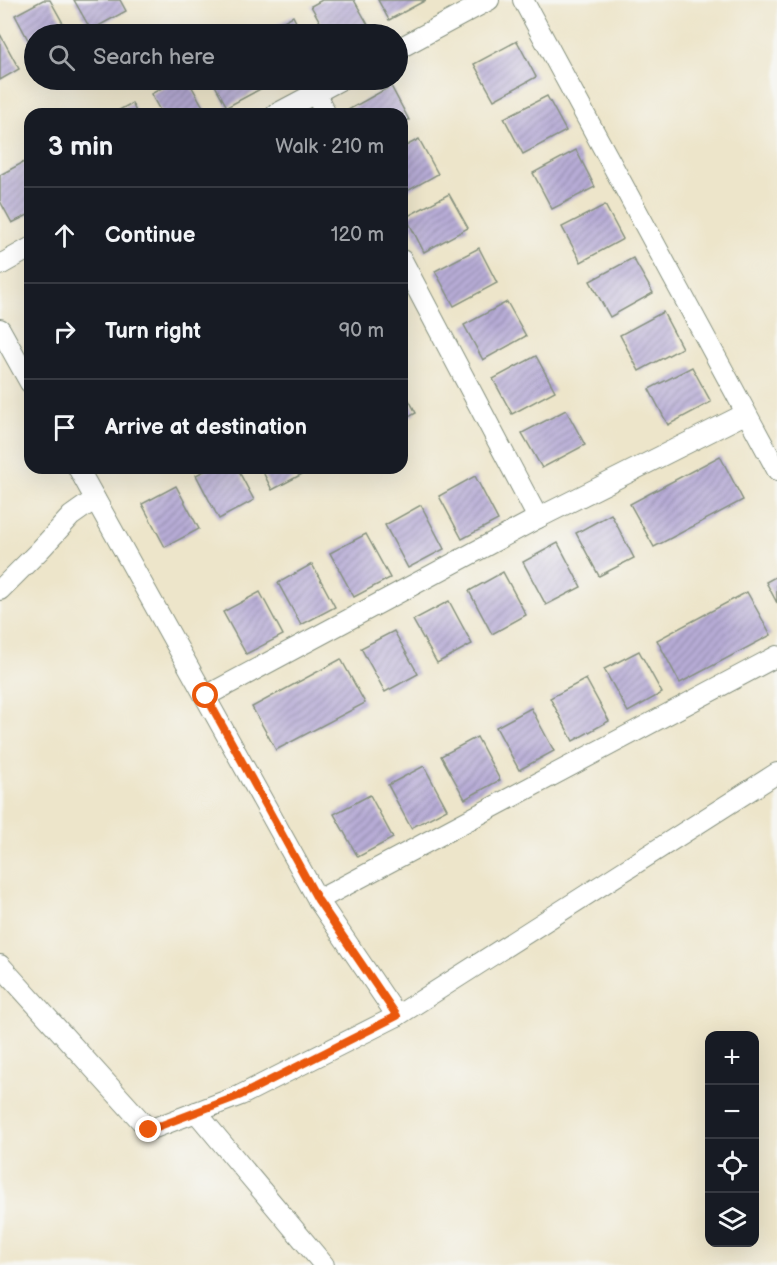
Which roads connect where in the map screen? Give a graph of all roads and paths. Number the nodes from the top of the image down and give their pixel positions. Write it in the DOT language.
graph roads {
  1 [pos="489,0"];
  2 [pos="523,0"];
  3 [pos="408,44"];
  4 [pos="321,90"];
  5 [pos="315,93"];
  6 [pos="287,108"];
  7 [pos="323,108"];
  8 [pos="24,251"];
  9 [pos="0,265"];
  10 [pos="408,271"];
  11 [pos="0,329"];
  12 [pos="24,371"];
  13 [pos="745,414"];
  14 [pos="777,470"];
  15 [pos="81,474"];
  16 [pos="95,499"];
  17 [pos="537,518"];
  18 [pos="0,590"];
  19 [pos="777,656"];
  20 [pos="206,696"];
  21 [pos="777,773"];
  22 [pos="318,900"];
  23 [pos="0,965"];
  24 [pos="397,1016"];
  25 [pos="196,1112"];
  26 [pos="324,1265"];
  1 -- 3 [label="street"];
  2 -- 13 [label="street"];
  4 -- 5 [label="street"];
  5 -- 6 [label="street"];
  5 -- 7 [label="street"];
  8 -- 9 [label="street"];
  10 -- 17 [label="street"];
  11 -- 12 [label="street"];
  13 -- 14 [label="street"];
  13 -- 17 [label="street"];
  15 -- 16 [label="street"];
  16 -- 18 [label="street"];
  16 -- 20 [label="street"];
  17 -- 20 [label="street"];
  19 -- 22 [label="street"];
  20 -- 22 [label="street"];
  21 -- 24 [label="street"];
  22 -- 24 [label="street"];
  23 -- 25 [label="street"];
  24 -- 25 [label="street"];
  25 -- 26 [label="street"];
}
